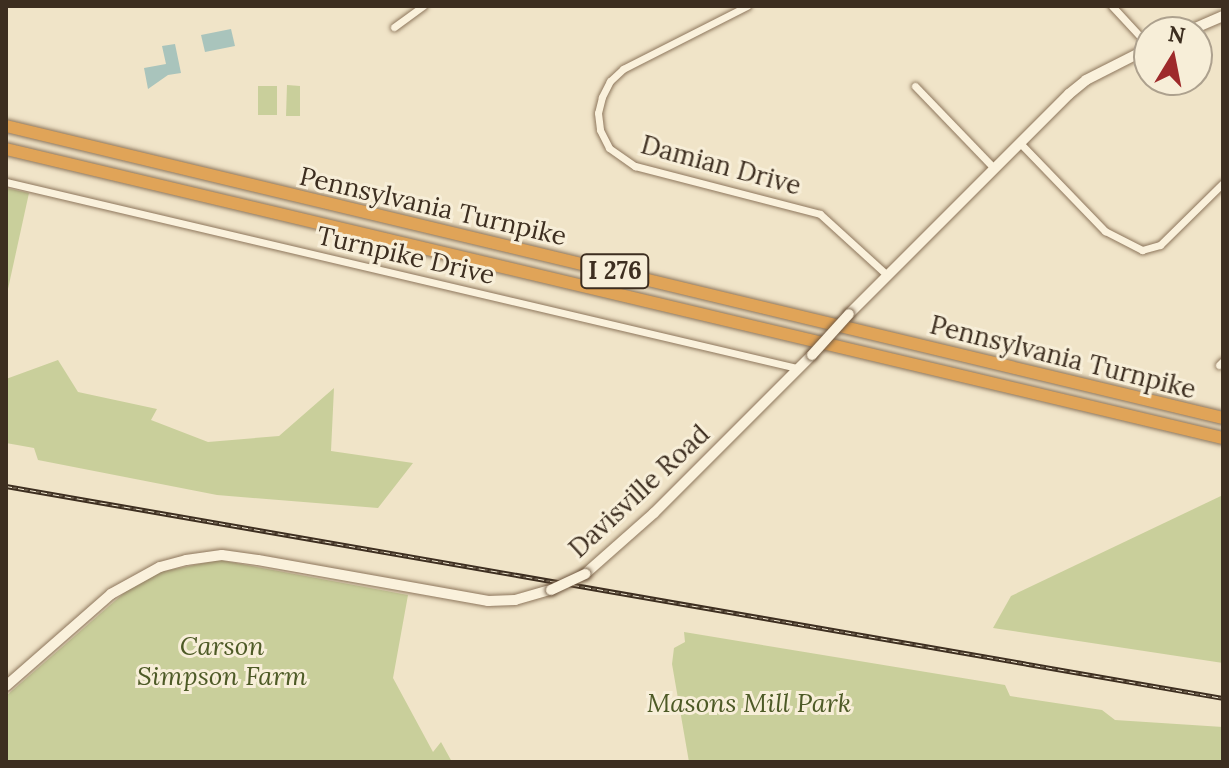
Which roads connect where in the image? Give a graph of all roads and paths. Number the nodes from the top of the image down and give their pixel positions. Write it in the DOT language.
graph roads {
  1 [pos="423,6"];
  2 [pos="747,6"];
  3 [pos="1112,6"];
  4 [pos="394,27"];
  5 [pos="1133,29"];
  6 [pos="1133,55"];
  7 [pos="915,86"];
  8 [pos="6,126"];
  9 [pos="1019,142"];
  10 [pos="6,149"];
  11 [pos="993,167"];
  12 [pos="6,182"];
  13 [pos="1223,183"];
  14 [pos="887,275"];
  15 [pos="797,368"];
  16 [pos="1223,418"];
  17 [pos="1223,438"];
  18 [pos="6,686"];
  1 -- 4 [label="street"];
  2 -- 14 [label="street, Damian Drive"];
  3 -- 5 [label="street"];
  6 -- 9 [label="street, Davisville Road"];
  7 -- 11 [label="street"];
  8 -- 16 [label="highway, Pennsylvania Turnpike / I 276"];
  9 -- 11 [label="street, Davisville Road"];
  9 -- 13 [label="street"];
  10 -- 17 [label="highway, Pennsylvania Turnpike / I 276"];
  11 -- 14 [label="street, Davisville Road"];
  12 -- 15 [label="street, Turnpike Drive"];
  14 -- 15 [label="street, Davisville Road, bridge"];
  15 -- 18 [label="street, Davisville Road, bridge"];
}
